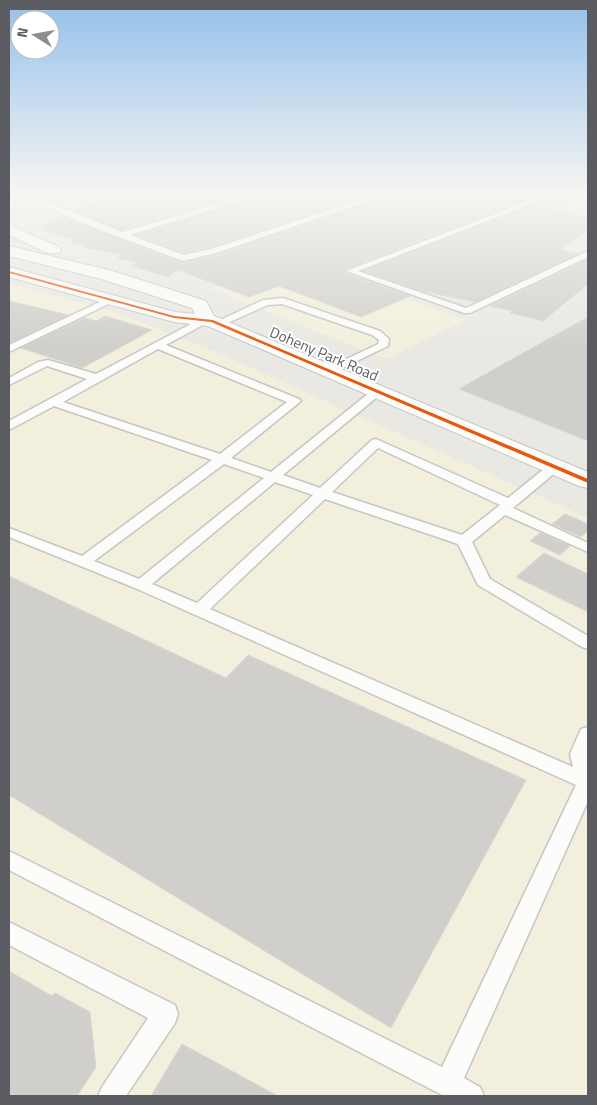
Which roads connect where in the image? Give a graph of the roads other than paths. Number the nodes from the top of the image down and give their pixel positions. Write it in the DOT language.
graph roads {
  1 [pos="41,245"];
  2 [pos="147,245"];
  3 [pos="233,245"];
  4 [pos="420,245"];
  5 [pos="9,251"];
  6 [pos="588,254"];
  7 [pos="9,272"];
  8 [pos="102,274"];
  9 [pos="112,299"];
  10 [pos="212,321"];
  11 [pos="156,345"];
  12 [pos="9,350"];
  13 [pos="332,370"];
  14 [pos="96,378"];
  15 [pos="9,382"];
  16 [pos="378,391"];
  17 [pos="52,402"];
  18 [pos="9,426"];
  19 [pos="221,460"];
  20 [pos="555,467"];
  21 [pos="271,477"];
  22 [pos="588,481"];
  23 [pos="322,494"];
  24 [pos="506,507"];
  25 [pos="9,532"];
  26 [pos="464,541"];
  27 [pos="588,548"];
  28 [pos="83,562"];
  29 [pos="141,585"];
  30 [pos="198,611"];
  31 [pos="588,643"];
  32 [pos="588,734"];
  33 [pos="588,782"];
  34 [pos="9,860"];
  35 [pos="9,933"];
  36 [pos="448,1084"];
  37 [pos="111,1096"];
  38 [pos="471,1096"];
  1 -- 8 [label="main road"];
  2 -- 3 [label="lane"];
  4 -- 6 [label="lane"];
  5 -- 8 [label="main road, Doheny Park Road"];
  7 -- 9 [label="main road, Doheny Park Road"];
  8 -- 10 [label="main road, Doheny Park Road"];
  9 -- 10 [label="main road, Doheny Park Road"];
  9 -- 12 [label="lane"];
  10 -- 11 [label="lane"];
  10 -- 13 [label="main road, Doheny Park Road"];
  10 -- 13 [label="lane"];
  11 -- 14 [label="lane"];
  11 -- 19 [label="lane"];
  13 -- 16 [label="main road, Doheny Park Road"];
  14 -- 15 [label="lane"];
  14 -- 17 [label="lane"];
  16 -- 20 [label="main road, Doheny Park Road"];
  16 -- 21 [label="lane"];
  17 -- 18 [label="lane"];
  17 -- 19 [label="lane"];
  19 -- 21 [label="lane"];
  19 -- 28 [label="lane"];
  20 -- 22 [label="main road, Doheny Park Road"];
  20 -- 24 [label="lane"];
  21 -- 23 [label="lane"];
  21 -- 29 [label="lane"];
  23 -- 24 [label="lane"];
  23 -- 26 [label="lane"];
  23 -- 30 [label="lane"];
  24 -- 26 [label="lane"];
  24 -- 27 [label="lane"];
  25 -- 28 [label="lane"];
  26 -- 31 [label="lane"];
  28 -- 29 [label="lane"];
  29 -- 30 [label="lane"];
  30 -- 33 [label="lane"];
  32 -- 33 [label="lane"];
  33 -- 36 [label="lane"];
  34 -- 36 [label="lane"];
  35 -- 37 [label="lane"];
  36 -- 38 [label="lane"];
}
